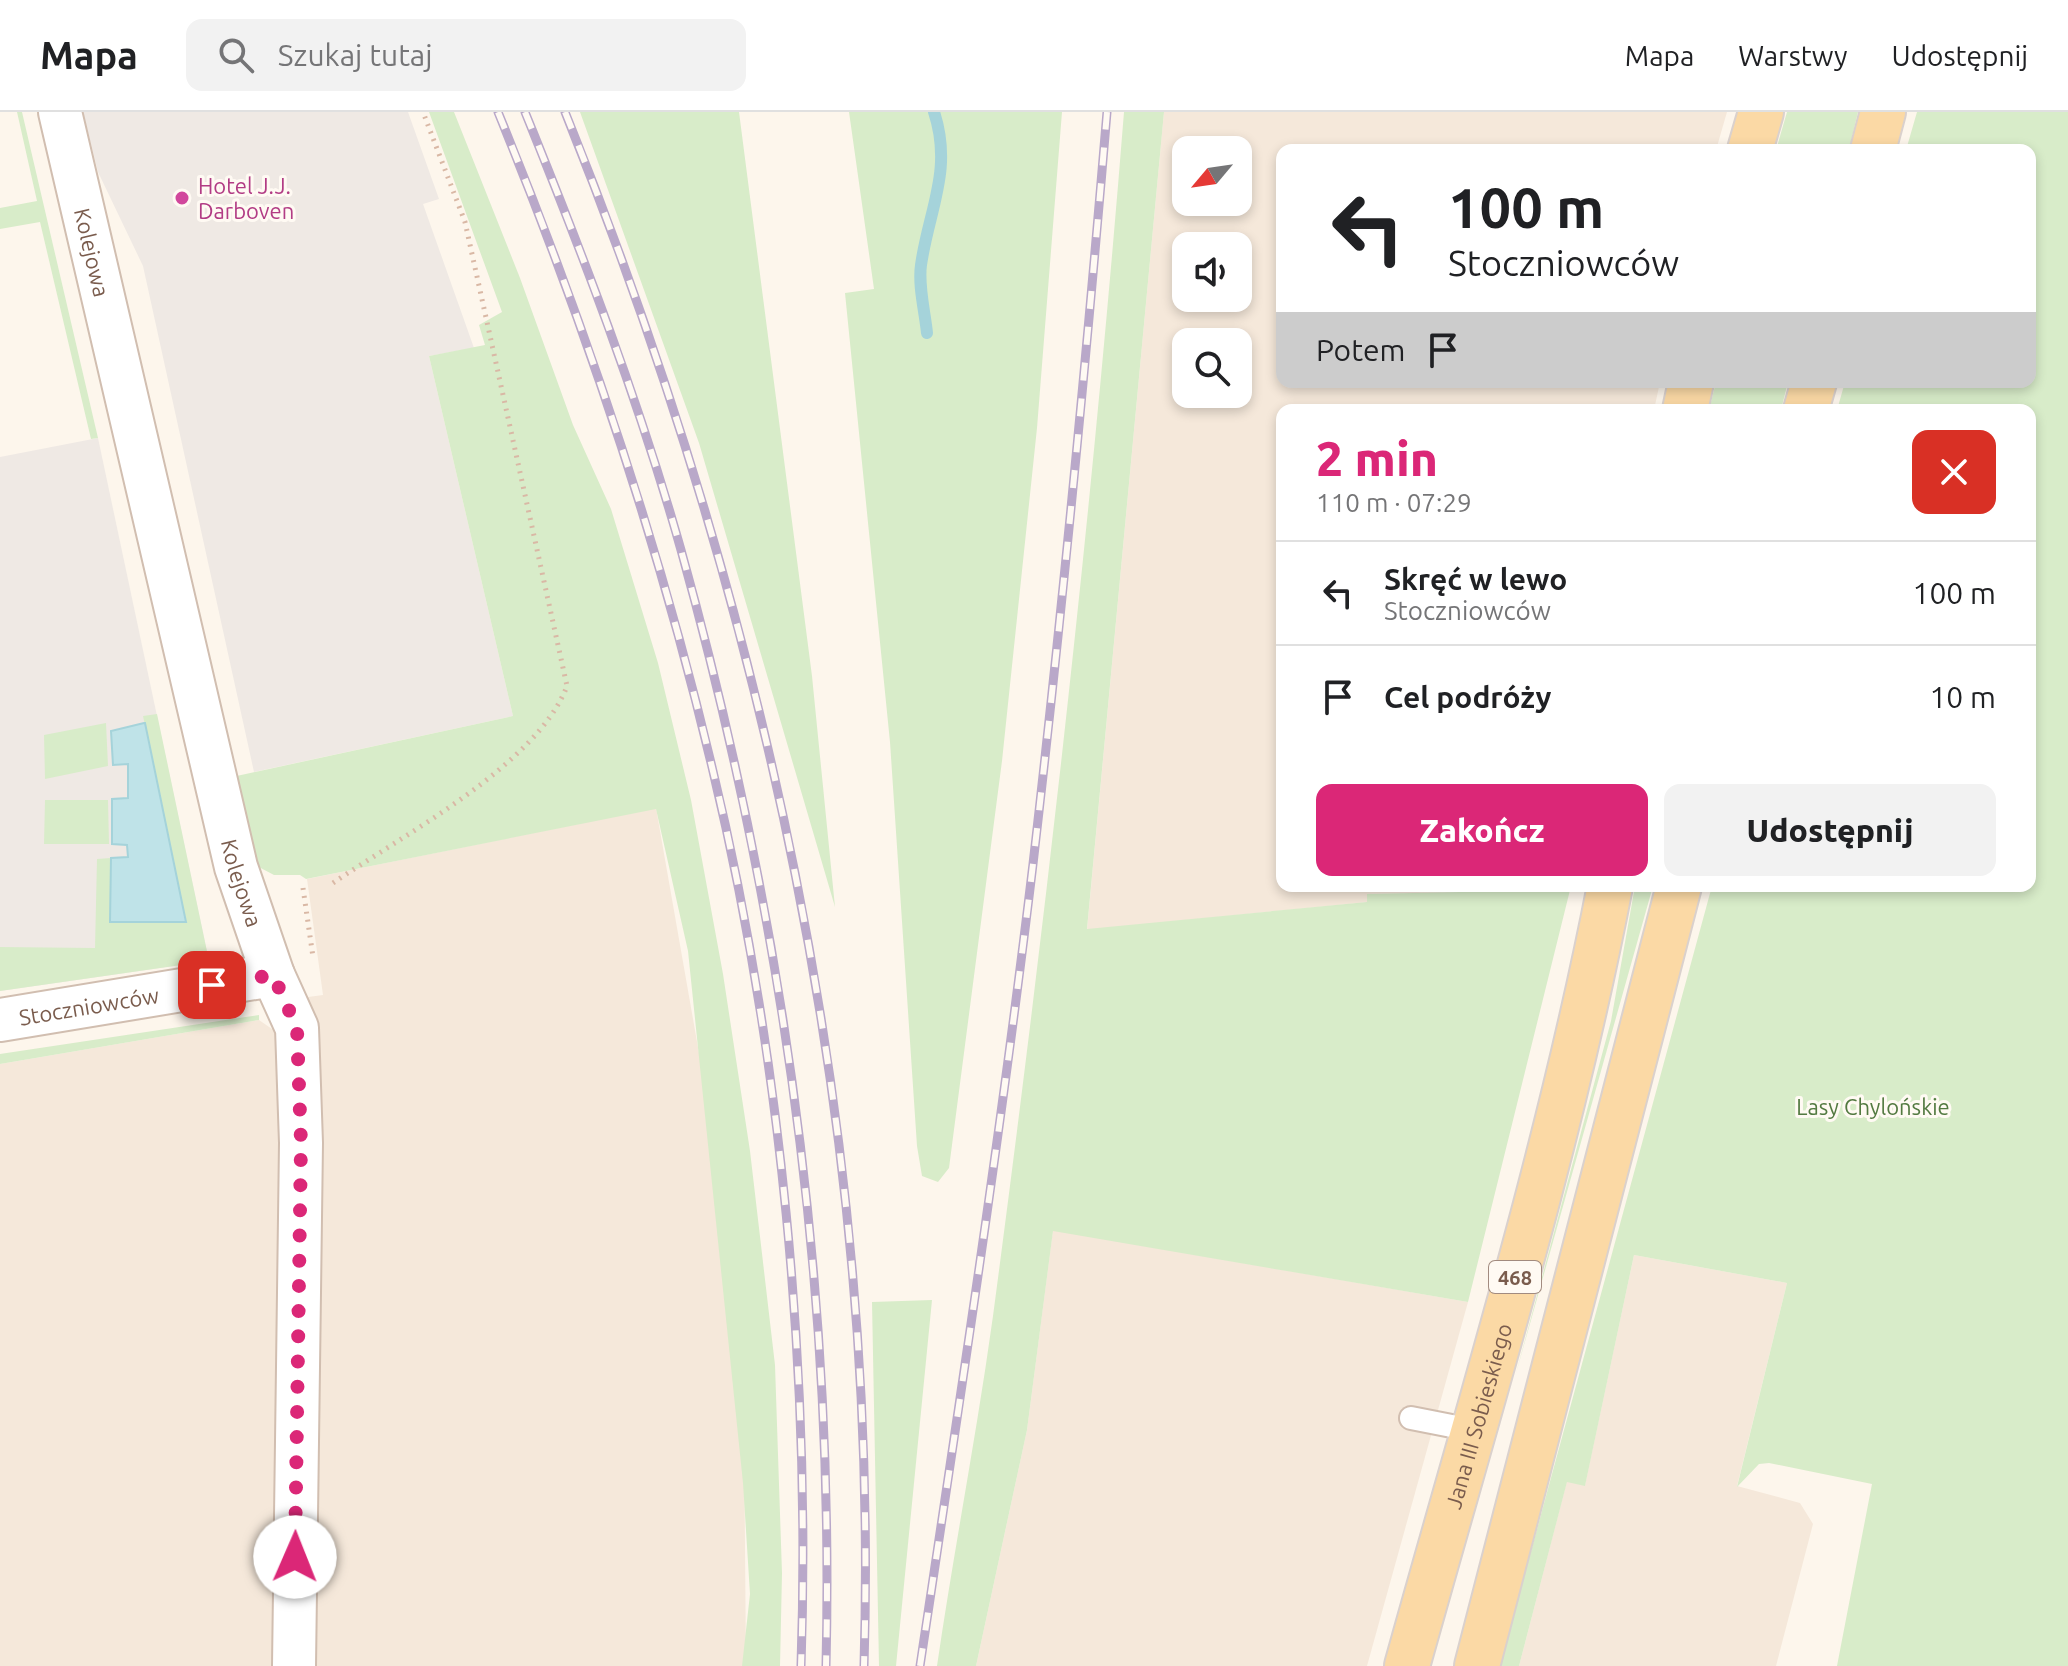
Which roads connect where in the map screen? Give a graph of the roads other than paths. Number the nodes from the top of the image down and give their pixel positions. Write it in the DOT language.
graph roads {
  1 [pos="60,112"];
  2 [pos="1761,112"];
  3 [pos="1883,112"];
  4 [pos="1752,144"];
  5 [pos="1875,144"];
  6 [pos="1609,892"];
  7 [pos="1677,892"];
  8 [pos="273,975"];
  9 [pos="0,1020"];
  10 [pos="1411,1418"];
  11 [pos="1472,1430"];
  12 [pos="294,1666"];
  13 [pos="1407,1666"];
  14 [pos="1477,1666"];
  1 -- 8 [label="street, Kolejowa"];
  2 -- 4 [label="main road"];
  3 -- 5 [label="main road"];
  6 -- 11 [label="main road, Jana III Sobieskiego / 468"];
  7 -- 14 [label="main road, 468"];
  8 -- 9 [label="street, Stoczniowców"];
  8 -- 12 [label="street, Kolejowa"];
  10 -- 11 [label="lane"];
  11 -- 13 [label="main road, Jana III Sobieskiego / 468"];
}
